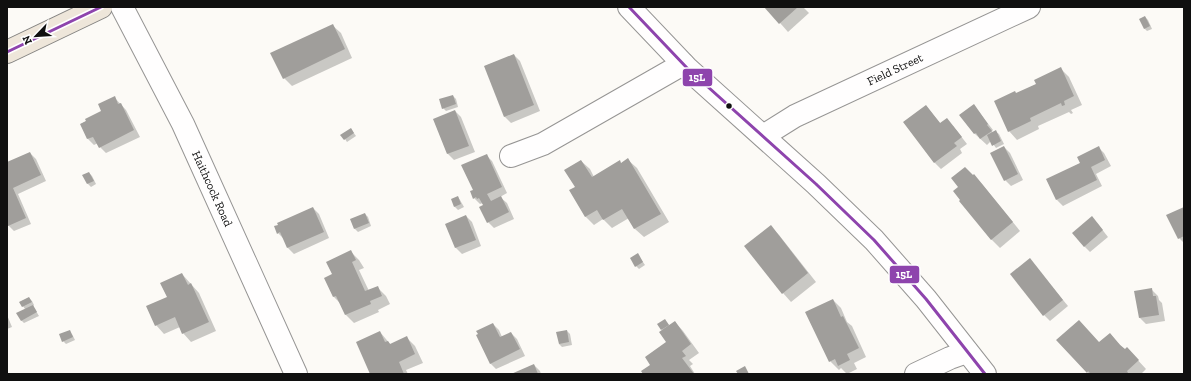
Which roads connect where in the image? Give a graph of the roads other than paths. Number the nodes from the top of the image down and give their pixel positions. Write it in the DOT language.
graph roads {
  1 [pos="101,7"];
  2 [pos="122,7"];
  3 [pos="629,7"];
  4 [pos="1029,7"];
  5 [pos="7,52"];
  6 [pos="683,64"];
  7 [pos="763,136"];
  8 [pos="511,156"];
  9 [pos="967,352"];
  10 [pos="296,374"];
  11 [pos="916,374"];
  12 [pos="985,374"];
  1 -- 5 [label="main road"];
  2 -- 10 [label="street, Haithcock Road"];
  3 -- 6 [label="street"];
  4 -- 7 [label="street, Field Street"];
  6 -- 7 [label="street"];
  6 -- 8 [label="street"];
  7 -- 9 [label="street"];
  9 -- 11 [label="street"];
  9 -- 12 [label="street"];
}
